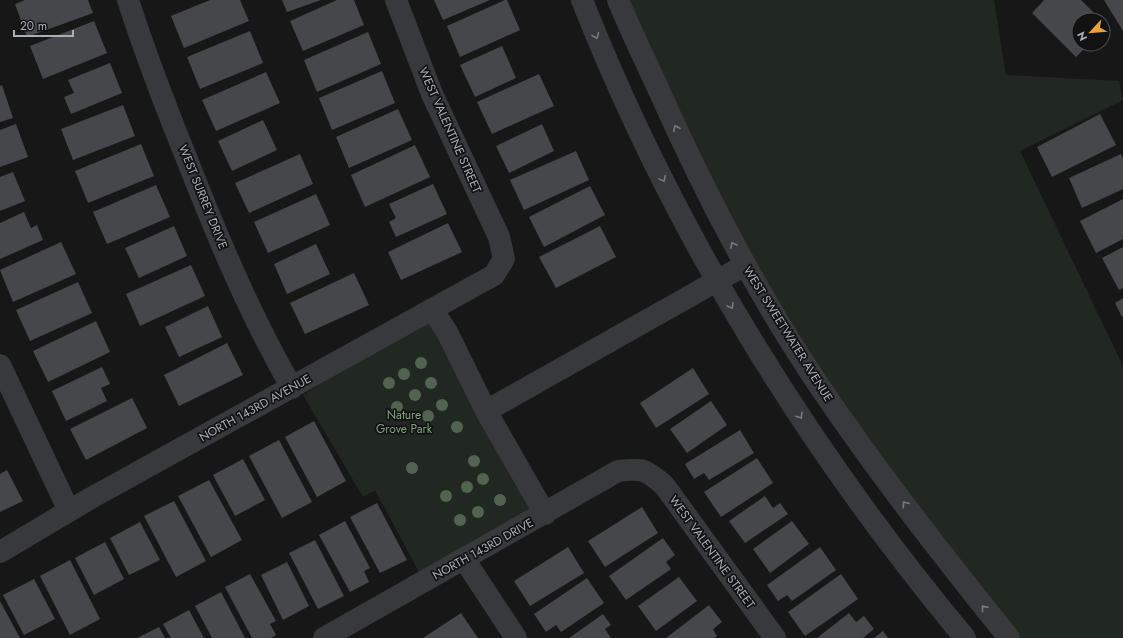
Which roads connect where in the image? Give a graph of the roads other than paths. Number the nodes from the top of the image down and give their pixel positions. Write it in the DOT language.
graph roads {
  1 [pos="128,0"];
  2 [pos="396,0"];
  3 [pos="582,0"];
  4 [pos="618,0"];
  5 [pos="504,259"];
  6 [pos="744,265"];
  7 [pos="716,281"];
  8 [pos="432,309"];
  9 [pos="0,366"];
  10 [pos="292,388"];
  11 [pos="486,411"];
  12 [pos="645,470"];
  13 [pos="69,512"];
  14 [pos="545,514"];
  15 [pos="0,552"];
  16 [pos="464,559"];
  17 [pos="324,638"];
  18 [pos="516,638"];
  19 [pos="775,638"];
  20 [pos="964,638"];
  21 [pos="1009,638"];
  1 -- 10 [label="street, WEST SURREY DRIVE"];
  2 -- 5 [label="street, WEST VALENTINE STREET"];
  3 -- 7 [label="street, one-way"];
  6 -- 4 [label="street, WEST SWEETWATER AVENUE, one-way"];
  5 -- 8 [label="street, NORTH 143RD AVENUE"];
  6 -- 7 [label="street"];
  21 -- 6 [label="street, WEST SWEETWATER AVENUE, one-way"];
  7 -- 11 [label="street"];
  7 -- 20 [label="street, one-way"];
  8 -- 10 [label="street, NORTH 143RD AVENUE"];
  8 -- 11 [label="street"];
  9 -- 13 [label="street"];
  10 -- 13 [label="street, NORTH 143RD AVENUE"];
  11 -- 14 [label="street"];
  12 -- 14 [label="street, NORTH 143RD DRIVE"];
  12 -- 19 [label="street, WEST VALENTINE STREET"];
  13 -- 15 [label="street, NORTH 143RD AVENUE"];
  14 -- 16 [label="street, NORTH 143RD DRIVE"];
  16 -- 17 [label="street, NORTH 143RD DRIVE"];
  16 -- 18 [label="street"];
}
